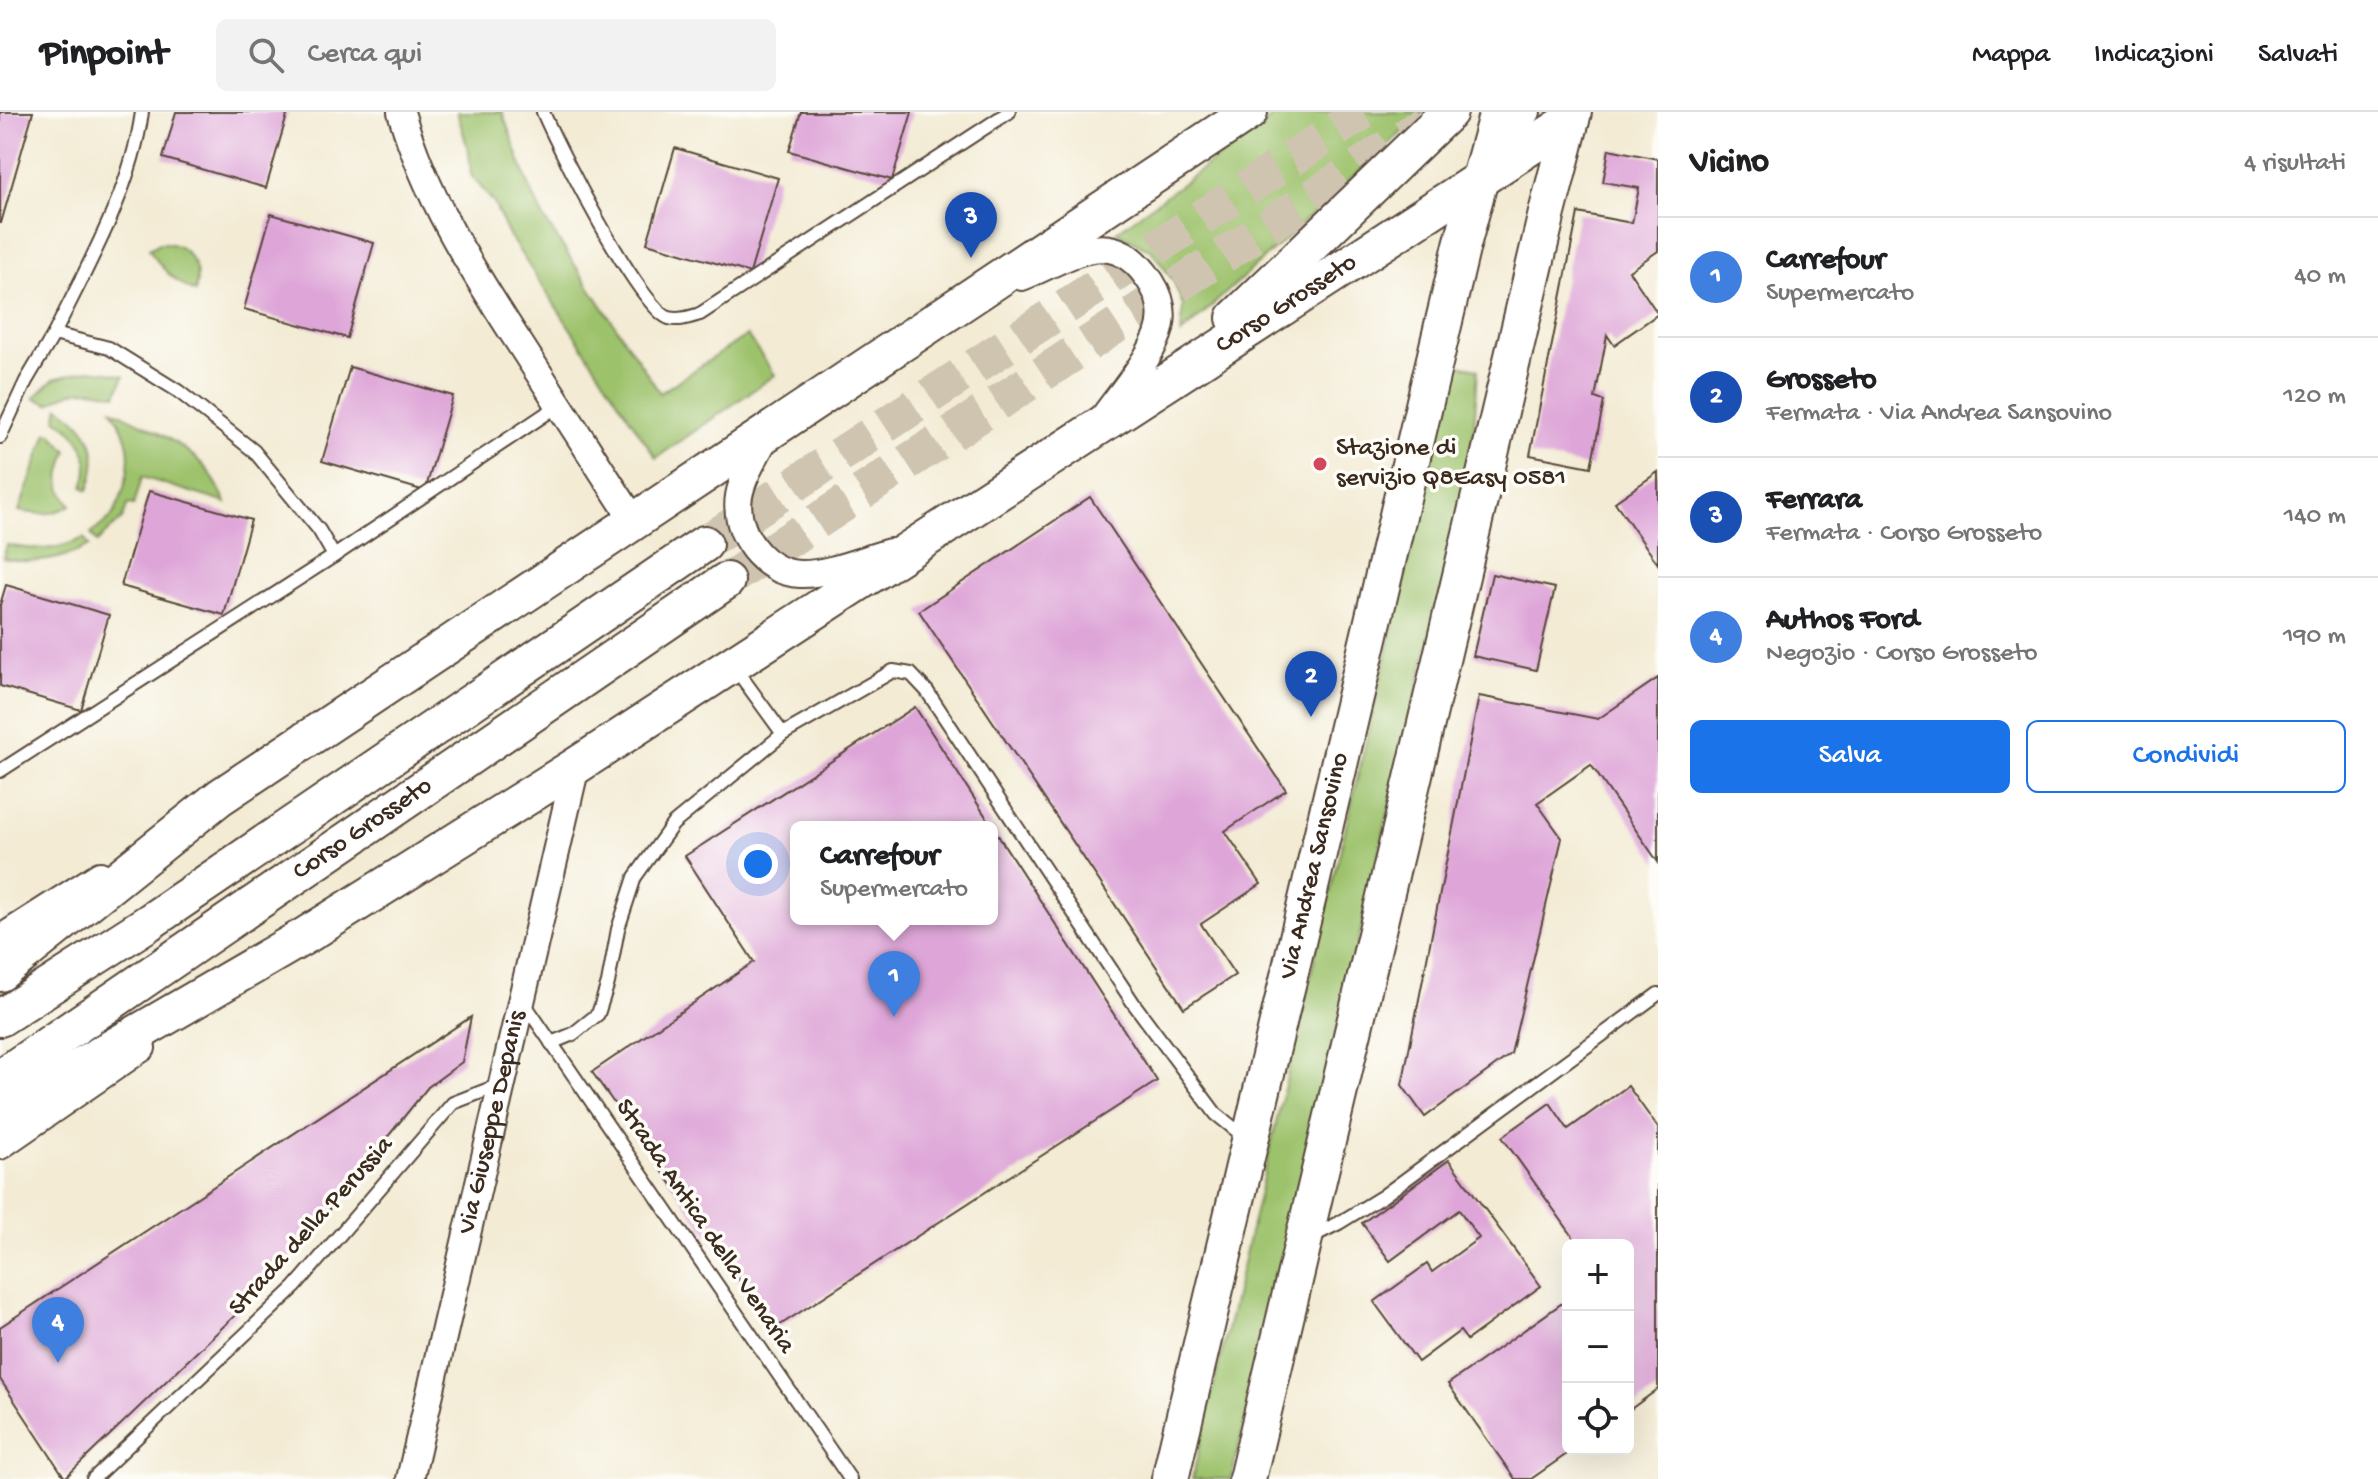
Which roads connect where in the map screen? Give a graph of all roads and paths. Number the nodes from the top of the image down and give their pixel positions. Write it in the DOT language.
graph roads {
  1 [pos="142,112"];
  2 [pos="401,112"];
  3 [pos="543,112"];
  4 [pos="1009,112"];
  5 [pos="1249,112"];
  6 [pos="1449,112"];
  7 [pos="1498,112"];
  8 [pos="1527,112"];
  9 [pos="1574,114"];
  10 [pos="1479,180"];
  11 [pos="977,295"];
  12 [pos="54,334"];
  13 [pos="1171,380"];
  14 [pos="559,405"];
  15 [pos="1095,431"];
  16 [pos="767,434"];
  17 [pos="0,437"];
  18 [pos="634,521"];
  19 [pos="704,544"];
  20 [pos="915,546"];
  21 [pos="334,556"];
  22 [pos="726,581"];
  23 [pos="733,665"];
  24 [pos="783,734"];
  25 [pos="576,766"];
  26 [pos="0,771"];
  27 [pos="220,797"];
  28 [pos="308,934"];
  29 [pos="0,939"];
  30 [pos="0,973"];
  31 [pos="1658,994"];
  32 [pos="522,1000"];
  33 [pos="0,1018"];
  34 [pos="551,1043"];
  35 [pos="0,1078"];
  36 [pos="502,1084"];
  37 [pos="0,1113"];
  38 [pos="1249,1141"];
  39 [pos="0,1146"];
  40 [pos="1304,1240"];
  41 [pos="93,1479"];
  42 [pos="410,1479"];
  43 [pos="850,1479"];
  44 [pos="1170,1479"];
  45 [pos="1247,1479"];
  1 -- 12 [label="lane"];
  2 -- 14 [label="street"];
  3 -- 4 [label="lane"];
  5 -- 11 [label="main road, Corso Grosseto"];
  6 -- 13 [label="main road"];
  7 -- 10 [label="main road, Via Andrea Sansovino"];
  8 -- 10 [label="street, Corso Grosseto"];
  9 -- 10 [label="main road, Corso Grosseto"];
  9 -- 40 [label="main road"];
  10 -- 13 [label="main road, Corso Grosseto"];
  10 -- 38 [label="main road, Via Andrea Sansovino"];
  11 -- 15 [label="street, Corso Grosseto"];
  11 -- 16 [label="main road, Corso Grosseto"];
  12 -- 17 [label="lane"];
  12 -- 21 [label="lane"];
  13 -- 15 [label="main road, Corso Grosseto"];
  14 -- 18 [label="street"];
  14 -- 21 [label="lane"];
  15 -- 20 [label="main road, Corso Grosseto"];
  16 -- 18 [label="main road, Corso Grosseto"];
  16 -- 20 [label="street, Corso Grosseto"];
  18 -- 27 [label="main road, Corso Grosseto"];
  19 -- 33 [label="main road, Corso Grosseto"];
  20 -- 23 [label="main road, Corso Grosseto"];
  21 -- 26 [label="lane"];
  22 -- 35 [label="main road, Corso Grosseto"];
  23 -- 24 [label="lane"];
  23 -- 25 [label="main road, Corso Grosseto"];
  24 -- 34 [label="lane"];
  24 -- 38 [label="lane"];
  25 -- 28 [label="main road, Corso Grosseto"];
  25 -- 32 [label="street, Via Giuseppe Depanis"];
  27 -- 29 [label="street, Corso Grosseto"];
  27 -- 30 [label="main road, Corso Grosseto"];
  28 -- 37 [label="main road, Corso Grosseto"];
  28 -- 39 [label="street, Corso Grosseto"];
  31 -- 40 [label="lane"];
  32 -- 34 [label="lane, Strada Antica della Venaria"];
  32 -- 36 [label="street, Via Giuseppe Depanis"];
  34 -- 43 [label="lane, Strada Antica della Venaria"];
  36 -- 41 [label="lane, Strada della Perussia"];
  36 -- 42 [label="street, Via Giuseppe Depanis"];
  38 -- 44 [label="main road, Via Andrea Sansovino"];
  40 -- 45 [label="main road"];
}
